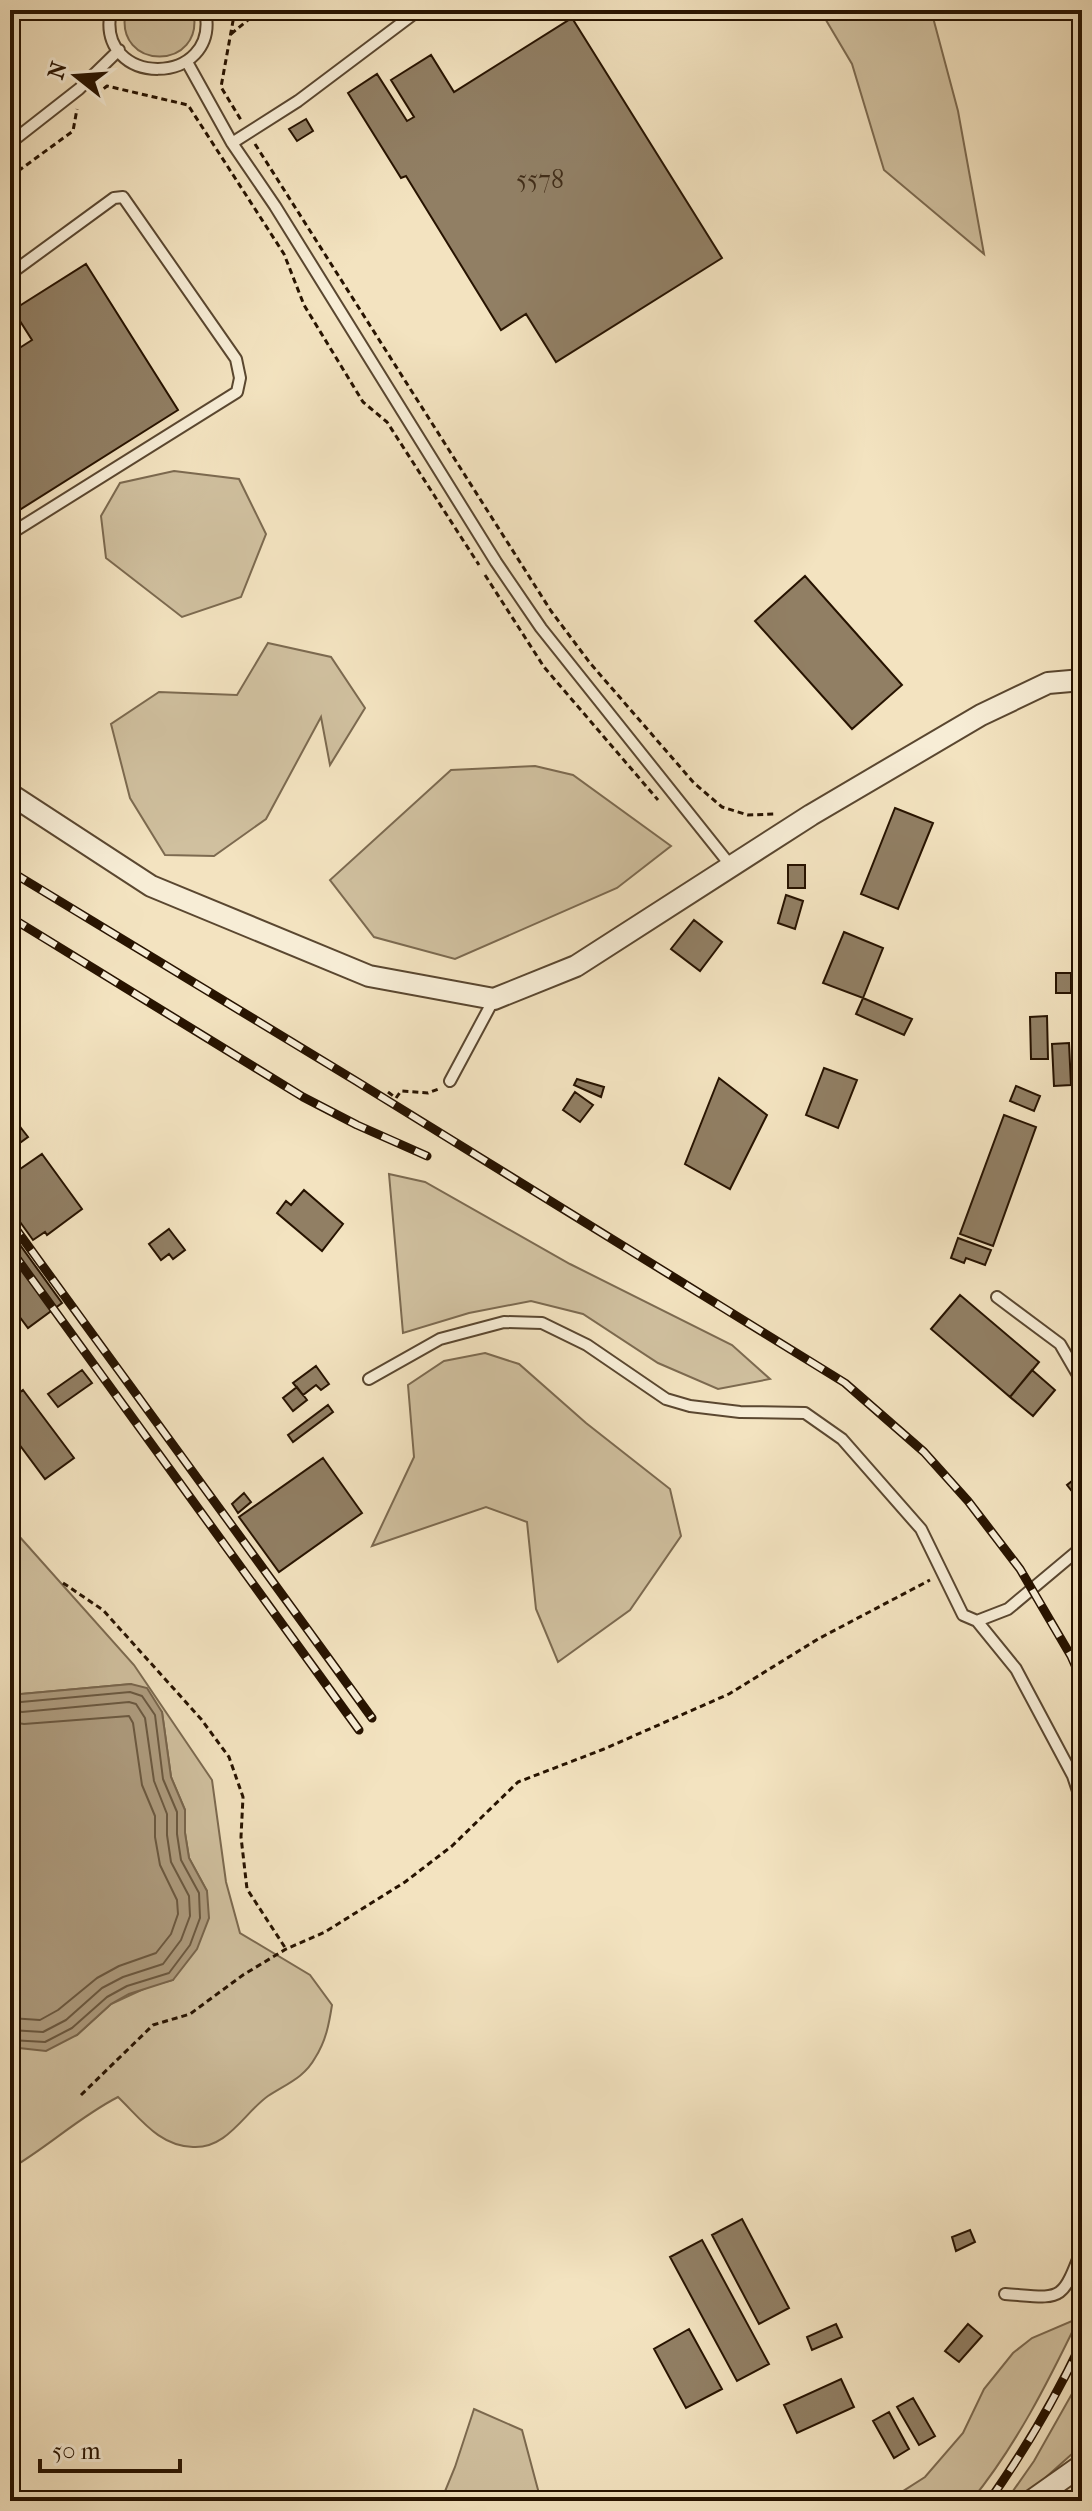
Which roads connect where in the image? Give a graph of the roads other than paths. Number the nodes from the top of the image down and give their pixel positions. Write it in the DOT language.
graph roads {
  1 [pos="111,10"];
  2 [pos="205,10"];
  3 [pos="419,10"];
  4 [pos="119,50"];
  5 [pos="187,62"];
  6 [pos="10,143"];
  7 [pos="232,143"];
  8 [pos="10,274"];
  9 [pos="10,534"];
  10 [pos="1082,680"];
  11 [pos="10,794"];
  12 [pos="731,866"];
  13 [pos="494,999"];
  14 [pos="450,1081"];
  15 [pos="997,1297"];
  16 [pos="369,1379"];
  17 [pos="1082,1382"];
  18 [pos="1082,1547"];
  19 [pos="977,1621"];
  20 [pos="1082,1803"];
  21 [pos="1082,2249"];
  22 [pos="1005,2294"];
  23 [pos="1082,2465"];
  24 [pos="1031,2501"];
  1 -- 4 [label="lane"];
  2 -- 5 [label="lane"];
  3 -- 7 [label="lane"];
  4 -- 5 [label="lane"];
  4 -- 6 [label="lane"];
  5 -- 7 [label="lane"];
  7 -- 12 [label="lane"];
  8 -- 9 [label="lane"];
  10 -- 12 [label="street"];
  11 -- 13 [label="street"];
  12 -- 13 [label="street"];
  13 -- 14 [label="lane"];
  15 -- 17 [label="lane"];
  16 -- 19 [label="lane"];
  18 -- 19 [label="lane"];
  19 -- 20 [label="lane"];
  21 -- 22 [label="lane"];
  23 -- 24 [label="street"];
}
